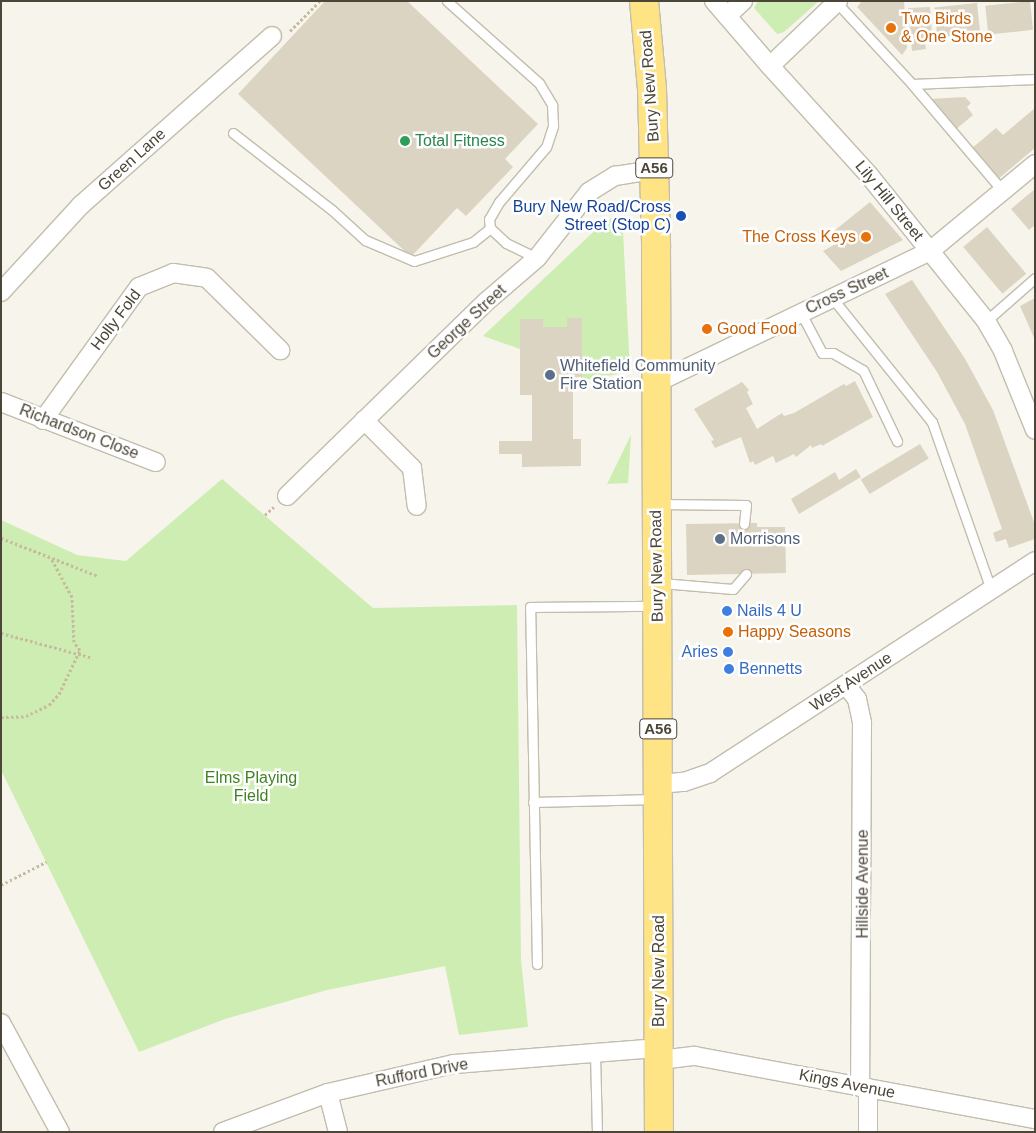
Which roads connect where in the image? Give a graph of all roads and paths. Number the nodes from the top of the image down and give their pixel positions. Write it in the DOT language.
graph roads {
  1 [pos="320,1"];
  2 [pos="447,1"];
  3 [pos="644,1"];
  4 [pos="714,1"];
  5 [pos="743,1"];
  6 [pos="838,3"];
  7 [pos="727,16"];
  8 [pos="268,40"];
  9 [pos="770,66"];
  10 [pos="1035,79"];
  11 [pos="912,84"];
  12 [pos="233,134"];
  13 [pos="1035,164"];
  14 [pos="654,170"];
  15 [pos="1002,190"];
  16 [pos="490,228"];
  17 [pos="930,252"];
  18 [pos="537,258"];
  19 [pos="1035,278"];
  20 [pos="1,292"];
  21 [pos="833,299"];
  22 [pos="801,313"];
  23 [pos="986,321"];
  24 [pos="280,350"];
  25 [pos="656,383"];
  26 [pos="1,402"];
  27 [pos="43,420"];
  28 [pos="364,420"];
  29 [pos="1035,430"];
  30 [pos="896,441"];
  31 [pos="156,462"];
  32 [pos="287,496"];
  33 [pos="656,504"];
  34 [pos="417,506"];
  35 [pos="744,524"];
  36 [pos="1,538"];
  37 [pos="51,558"];
  38 [pos="1035,561"];
  39 [pos="746,574"];
  40 [pos="98,576"];
  41 [pos="992,590"];
  42 [pos="658,594"];
  43 [pos="1,633"];
  44 [pos="77,656"];
  45 [pos="92,658"];
  46 [pos="846,685"];
  47 [pos="1,717"];
  48 [pos="659,792"];
  49 [pos="533,802"];
  50 [pos="46,862"];
  51 [pos="1,885"];
  52 [pos="537,964"];
  53 [pos="1,1024"];
  54 [pos="596,1052"];
  55 [pos="659,1054"];
  56 [pos="864,1087"];
  57 [pos="328,1094"];
  58 [pos="1035,1119"];
  59 [pos="60,1132"];
  60 [pos="223,1132"];
  61 [pos="338,1132"];
  62 [pos="597,1132"];
  63 [pos="659,1132"];
  64 [pos="868,1132"];
  1 -- 8 [label="path"];
  2 -- 16 [label="lane"];
  3 -- 14 [label="highway, Bury New Road / A56"];
  4 -- 7 [label="street, Lily Hill Street"];
  5 -- 7 [label="street"];
  6 -- 9 [label="street"];
  6 -- 11 [label="lane"];
  7 -- 9 [label="street, Lily Hill Street"];
  8 -- 20 [label="street, Green Lane"];
  9 -- 17 [label="street, Lily Hill Street"];
  10 -- 11 [label="lane"];
  11 -- 15 [label="lane"];
  12 -- 16 [label="lane"];
  13 -- 15 [label="street, Cross Street"];
  14 -- 18 [label="street, George Street"];
  14 -- 25 [label="highway, Bury New Road / A56"];
  15 -- 17 [label="street, Cross Street"];
  16 -- 18 [label="lane"];
  17 -- 21 [label="street, Cross Street"];
  17 -- 23 [label="street, Lily Hill Street"];
  18 -- 28 [label="street, George Street"];
  19 -- 23 [label="lane"];
  21 -- 22 [label="street, Cross Street"];
  21 -- 41 [label="lane"];
  22 -- 25 [label="street, Cross Street"];
  22 -- 30 [label="lane"];
  23 -- 29 [label="street, Lily Hill Street"];
  24 -- 27 [label="street, Holly Fold"];
  25 -- 33 [label="highway, Bury New Road / A56"];
  26 -- 27 [label="street, Richardson Close"];
  27 -- 31 [label="street, Richardson Close"];
  28 -- 32 [label="street, George Street"];
  28 -- 34 [label="street"];
  33 -- 35 [label="lane"];
  33 -- 42 [label="highway, Bury New Road / A56"];
  36 -- 37 [label="path"];
  37 -- 40 [label="path"];
  37 -- 44 [label="path"];
  38 -- 41 [label="street, West Avenue"];
  39 -- 42 [label="lane"];
  41 -- 46 [label="street, West Avenue"];
  42 -- 48 [label="highway, Bury New Road / A56"];
  42 -- 49 [label="lane"];
  43 -- 44 [label="path"];
  44 -- 45 [label="path"];
  44 -- 47 [label="path"];
  46 -- 48 [label="street, West Avenue"];
  46 -- 56 [label="street, Hillside Avenue"];
  48 -- 49 [label="lane"];
  48 -- 55 [label="highway, Bury New Road / A56"];
  49 -- 52 [label="lane"];
  50 -- 51 [label="path"];
  53 -- 59 [label="street"];
  54 -- 55 [label="street, Rufford Drive"];
  54 -- 57 [label="street, Rufford Drive"];
  54 -- 62 [label="lane"];
  55 -- 56 [label="street, Kings Avenue"];
  55 -- 63 [label="highway, Bury New Road / A56"];
  56 -- 58 [label="street, Kings Avenue"];
  56 -- 64 [label="street, Hillside Avenue"];
  57 -- 60 [label="street, Rufford Drive"];
  57 -- 61 [label="street"];
}
